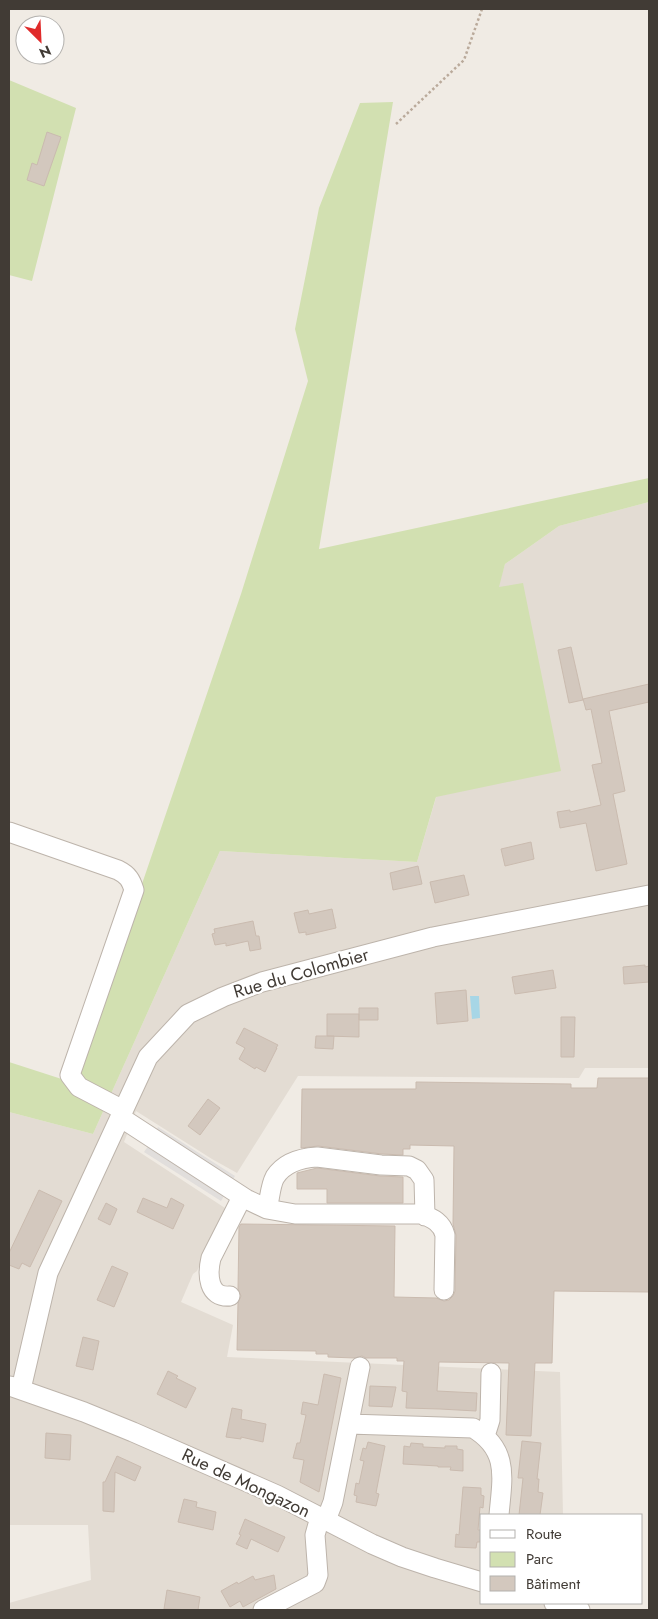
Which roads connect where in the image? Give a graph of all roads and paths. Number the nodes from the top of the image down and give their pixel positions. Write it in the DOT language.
graph roads {
  1 [pos="482,9"];
  2 [pos="396,124"];
  3 [pos="9,832"];
  4 [pos="649,895"];
  5 [pos="122,1114"];
  6 [pos="242,1196"];
  7 [pos="267,1209"];
  8 [pos="425,1216"];
  9 [pos="444,1290"];
  10 [pos="230,1296"];
  11 [pos="360,1367"];
  12 [pos="491,1373"];
  13 [pos="15,1387"];
  14 [pos="349,1424"];
  15 [pos="485,1436"];
  16 [pos="499,1514"];
  17 [pos="323,1518"];
  18 [pos="480,1581"];
  19 [pos="558,1604"];
  20 [pos="263,1610"];
  21 [pos="580,1610"];
  1 -- 2 [label="path"];
  3 -- 5 [label="street"];
  4 -- 5 [label="street, Rue du Colombier"];
  5 -- 6 [label="street"];
  5 -- 13 [label="street, Rue du Colombier"];
  6 -- 7 [label="street"];
  6 -- 10 [label="street"];
  7 -- 8 [label="street"];
  7 -- 8 [label="street"];
  8 -- 9 [label="street"];
  11 -- 14 [label="street"];
  12 -- 15 [label="street"];
  13 -- 17 [label="street, Rue de Mongazon"];
  14 -- 15 [label="street"];
  14 -- 17 [label="street"];
  15 -- 16 [label="street"];
  17 -- 18 [label="street, Rue de Mongazon"];
  17 -- 20 [label="street"];
  19 -- 21 [label="street"];
}
